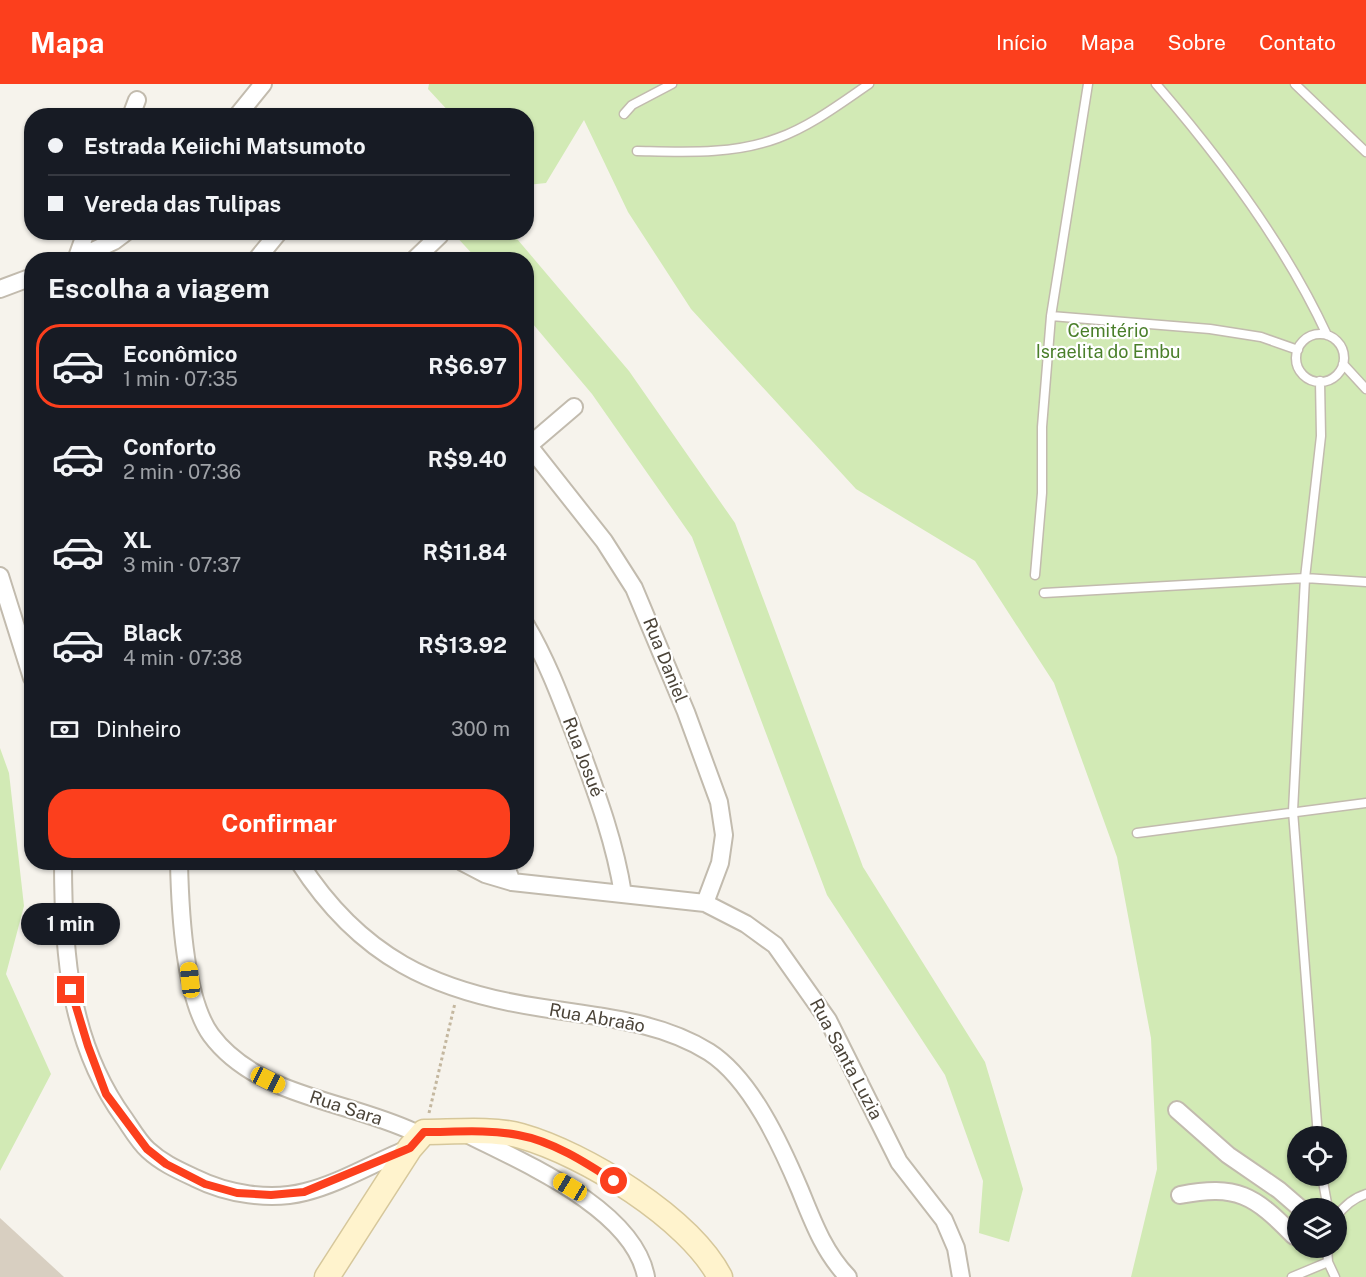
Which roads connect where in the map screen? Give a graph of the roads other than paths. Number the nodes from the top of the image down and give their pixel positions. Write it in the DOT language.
graph roads {
  1 [pos="262,84"];
  2 [pos="672,84"];
  3 [pos="869,84"];
  4 [pos="1088,84"];
  5 [pos="1156,84"];
  6 [pos="1295,84"];
  7 [pos="243,108"];
  8 [pos="624,114"];
  9 [pos="637,151"];
  10 [pos="1366,152"];
  11 [pos="115,240"];
  12 [pos="272,240"];
  13 [pos="435,240"];
  14 [pos="90,252"];
  15 [pos="263,252"];
  16 [pos="422,252"];
  17 [pos="24,280"];
  18 [pos="0,289"];
  19 [pos="1051,316"];
  20 [pos="1327,335"];
  21 [pos="1298,350"];
  22 [pos="1343,364"];
  23 [pos="1320,381"];
  24 [pos="1366,389"];
  25 [pos="574,407"];
  26 [pos="534,442"];
  27 [pos="534,454"];
  28 [pos="1035,575"];
  29 [pos="0,576"];
  30 [pos="1305,578"];
  31 [pos="1366,582"];
  32 [pos="1044,593"];
  33 [pos="534,642"];
  34 [pos="24,652"];
  35 [pos="1366,803"];
  36 [pos="1293,811"];
  37 [pos="1137,833"];
  38 [pos="63,870"];
  39 [pos="180,870"];
  40 [pos="305,870"];
  41 [pos="477,870"];
  42 [pos="507,870"];
  43 [pos="512,882"];
  44 [pos="623,894"];
  45 [pos="705,903"];
  46 [pos="1177,1110"];
  47 [pos="1317,1126"];
  48 [pos="463,1131"];
  49 [pos="417,1140"];
  50 [pos="1366,1194"];
  51 [pos="1180,1196"];
  52 [pos="1289,1198"];
  53 [pos="1347,1204"];
  54 [pos="1287,1229"];
  55 [pos="1328,1258"];
  56 [pos="1328,1263"];
  57 [pos="327,1277"];
  58 [pos="646,1277"];
  59 [pos="720,1277"];
  60 [pos="848,1277"];
  61 [pos="961,1277"];
  62 [pos="1292,1277"];
  63 [pos="1335,1277"];
  1 -- 7 [label="street"];
  2 -- 8 [label="lane"];
  3 -- 9 [label="lane"];
  4 -- 19 [label="lane"];
  5 -- 20 [label="lane"];
  6 -- 10 [label="lane"];
  11 -- 14 [label="street"];
  12 -- 15 [label="street"];
  13 -- 16 [label="street"];
  17 -- 18 [label="street"];
  19 -- 21 [label="lane"];
  19 -- 28 [label="lane"];
  20 -- 21 [label="lane"];
  20 -- 22 [label="lane"];
  21 -- 23 [label="lane"];
  22 -- 23 [label="lane"];
  22 -- 24 [label="lane"];
  23 -- 30 [label="lane"];
  25 -- 26 [label="street"];
  27 -- 45 [label="street, Rua Daniel"];
  29 -- 34 [label="street"];
  30 -- 31 [label="lane"];
  30 -- 32 [label="lane"];
  30 -- 36 [label="lane"];
  33 -- 44 [label="street, Rua Josué"];
  35 -- 36 [label="lane"];
  36 -- 37 [label="lane"];
  36 -- 47 [label="lane"];
  38 -- 49 [label="street"];
  39 -- 49 [label="street, Rua Sara"];
  40 -- 60 [label="street, Rua Abraão"];
  41 -- 43 [label="street, Rua Santa Luzia"];
  42 -- 43 [label="street"];
  43 -- 44 [label="street, Rua Santa Luzia"];
  44 -- 45 [label="street, Rua Santa Luzia"];
  45 -- 61 [label="street, Rua Santa Luzia"];
  46 -- 52 [label="street"];
  48 -- 49 [label="main road"];
  48 -- 58 [label="street"];
  48 -- 59 [label="main road"];
  49 -- 57 [label="main road"];
  50 -- 53 [label="lane"];
  51 -- 54 [label="street"];
  55 -- 56 [label="lane"];
  56 -- 62 [label="lane"];
  56 -- 63 [label="lane"];
}
